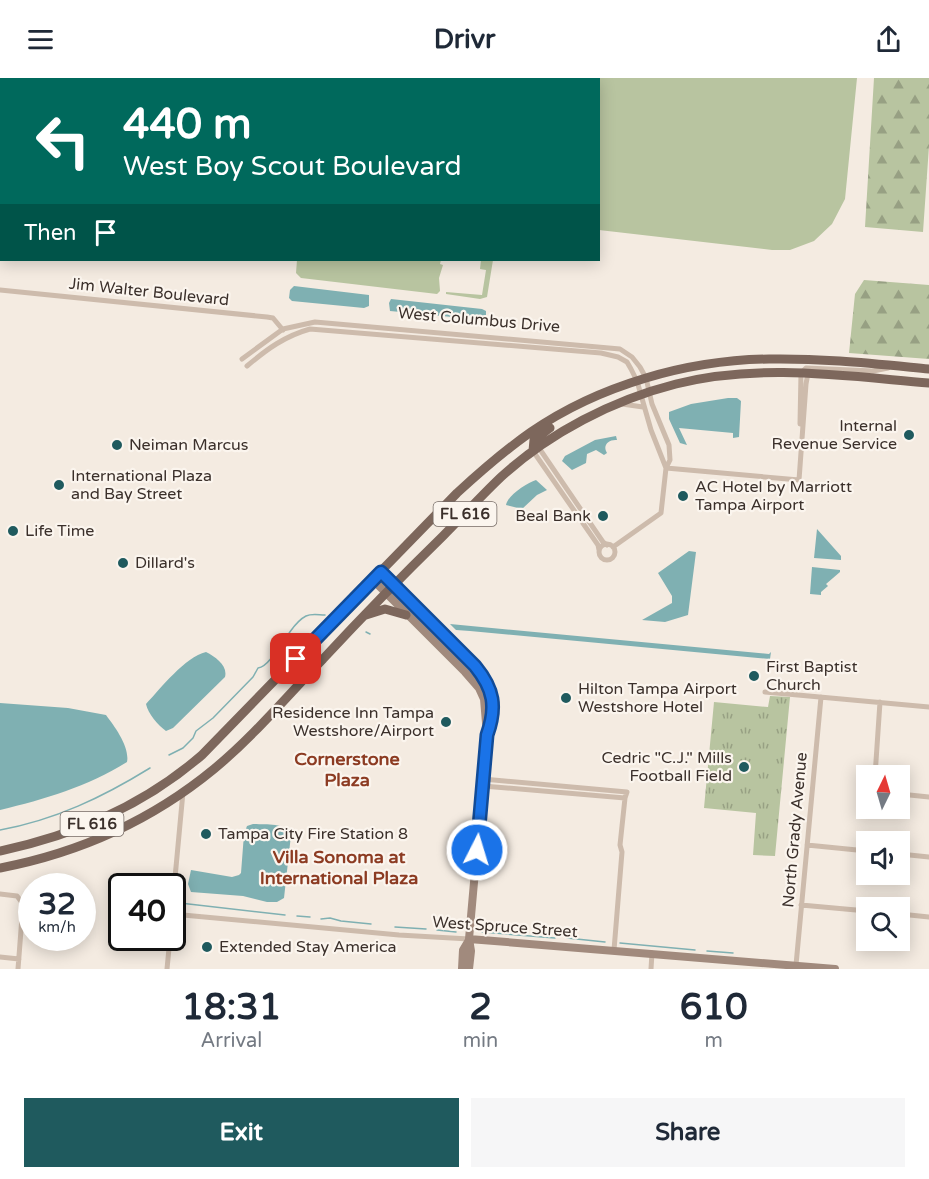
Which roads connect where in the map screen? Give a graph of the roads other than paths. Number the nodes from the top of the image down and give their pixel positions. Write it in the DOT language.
graph roads {
  1 [pos="0,290"];
  2 [pos="283,329"];
  3 [pos="287,337"];
  4 [pos="242,359"];
  5 [pos="247,366"];
  6 [pos="899,366"];
  7 [pos="929,369"];
  8 [pos="805,373"];
  9 [pos="641,380"];
  10 [pos="929,383"];
  11 [pos="662,388"];
  12 [pos="644,393"];
  13 [pos="594,398"];
  14 [pos="652,404"];
  15 [pos="617,405"];
  16 [pos="643,406"];
  17 [pos="536,450"];
  18 [pos="666,468"];
  19 [pos="573,498"];
  20 [pos="571,505"];
  21 [pos="610,546"];
  22 [pos="599,550"];
  23 [pos="381,572"];
  24 [pos="373,580"];
  25 [pos="394,585"];
  26 [pos="385,594"];
  27 [pos="364,615"];
  28 [pos="406,615"];
  29 [pos="765,692"];
  30 [pos="821,697"];
  31 [pos="880,702"];
  32 [pos="929,707"];
  33 [pos="487,735"];
  34 [pos="876,765"];
  35 [pos="175,778"];
  36 [pos="483,783"];
  37 [pos="183,791"];
  38 [pos="910,795"];
  39 [pos="929,797"];
  40 [pos="807,845"];
  41 [pos="856,850"];
  42 [pos="0,851"];
  43 [pos="910,855"];
  44 [pos="929,857"];
  45 [pos="0,868"];
  46 [pos="176,873"];
  47 [pos="0,894"];
  48 [pos="801,905"];
  49 [pos="856,910"];
  50 [pos="186,913"];
  51 [pos="910,915"];
  52 [pos="929,917"];
  53 [pos="469,939"];
  54 [pos="614,950"];
  55 [pos="169,951"];
  56 [pos="652,953"];
  57 [pos="0,957"];
  58 [pos="19,959"];
  59 [pos="795,965"];
  60 [pos="760,966"];
  61 [pos="18,969"];
  62 [pos="167,969"];
  63 [pos="462,969"];
  64 [pos="469,969"];
  65 [pos="651,969"];
  66 [pos="836,969"];
  1 -- 2 [label="street, Jim Walter Boulevard"];
  2 -- 3 [label="street"];
  2 -- 4 [label="street"];
  2 -- 9 [label="street, West Columbus Drive"];
  3 -- 5 [label="street, West Columbus Drive"];
  3 -- 9 [label="street, West Columbus Drive"];
  6 -- 7 [label="main road, FL 616"];
  6 -- 8 [label="street"];
  6 -- 9 [label="main road, FL 616"];
  8 -- 10 [label="main road, FL 616"];
  8 -- 11 [label="main road, FL 616"];
  8 -- 18 [label="street"];
  9 -- 12 [label="street, West Columbus Drive"];
  9 -- 13 [label="main road, FL 616"];
  11 -- 12 [label="main road, FL 616"];
  11 -- 14 [label="street"];
  12 -- 14 [label="street"];
  12 -- 15 [label="main road, FL 616"];
  12 -- 16 [label="street"];
  13 -- 17 [label="main road"];
  13 -- 23 [label="main road, FL 616"];
  14 -- 18 [label="street"];
  15 -- 16 [label="street"];
  15 -- 17 [label="main road, FL 616"];
  16 -- 18 [label="street"];
  17 -- 19 [label="street"];
  17 -- 20 [label="street"];
  17 -- 25 [label="main road, FL 616"];
  18 -- 21 [label="street"];
  19 -- 20 [label="street"];
  19 -- 21 [label="street"];
  20 -- 22 [label="street"];
  21 -- 22 [label="street"];
  21 -- 22 [label="street"];
  23 -- 24 [label="main road, FL 616"];
  23 -- 25 [label="street"];
  24 -- 26 [label="street"];
  24 -- 35 [label="main road, FL 616"];
  25 -- 26 [label="main road, FL 616"];
  25 -- 33 [label="street"];
  26 -- 27 [label="main road, FL 616"];
  26 -- 28 [label="street"];
  27 -- 28 [label="main road"];
  27 -- 37 [label="main road, FL 616"];
  28 -- 33 [label="street"];
  29 -- 30 [label="street"];
  30 -- 31 [label="street"];
  30 -- 40 [label="street, North Grady Avenue"];
  31 -- 32 [label="street"];
  31 -- 34 [label="street"];
  33 -- 36 [label="street"];
  35 -- 37 [label="main road"];
  35 -- 42 [label="main road, FL 616"];
  36 -- 53 [label="street"];
  36 -- 54 [label="street"];
  37 -- 45 [label="main road, FL 616"];
  37 -- 46 [label="street"];
  38 -- 39 [label="street"];
  40 -- 41 [label="street"];
  40 -- 48 [label="street, North Grady Avenue"];
  43 -- 44 [label="street"];
  47 -- 58 [label="street"];
  48 -- 49 [label="street"];
  48 -- 59 [label="street, North Grady Avenue"];
  50 -- 53 [label="street, West Spruce Street"];
  51 -- 52 [label="street"];
  53 -- 54 [label="street, West Spruce Street"];
  53 -- 63 [label="street"];
  53 -- 64 [label="street"];
  54 -- 56 [label="street, West Spruce Street"];
  55 -- 62 [label="street"];
  56 -- 60 [label="street, West Spruce Street"];
  56 -- 65 [label="street"];
  57 -- 58 [label="street"];
  58 -- 61 [label="street"];
  59 -- 60 [label="street, West Spruce Street"];
  59 -- 66 [label="street, West Spruce Street"];
}
